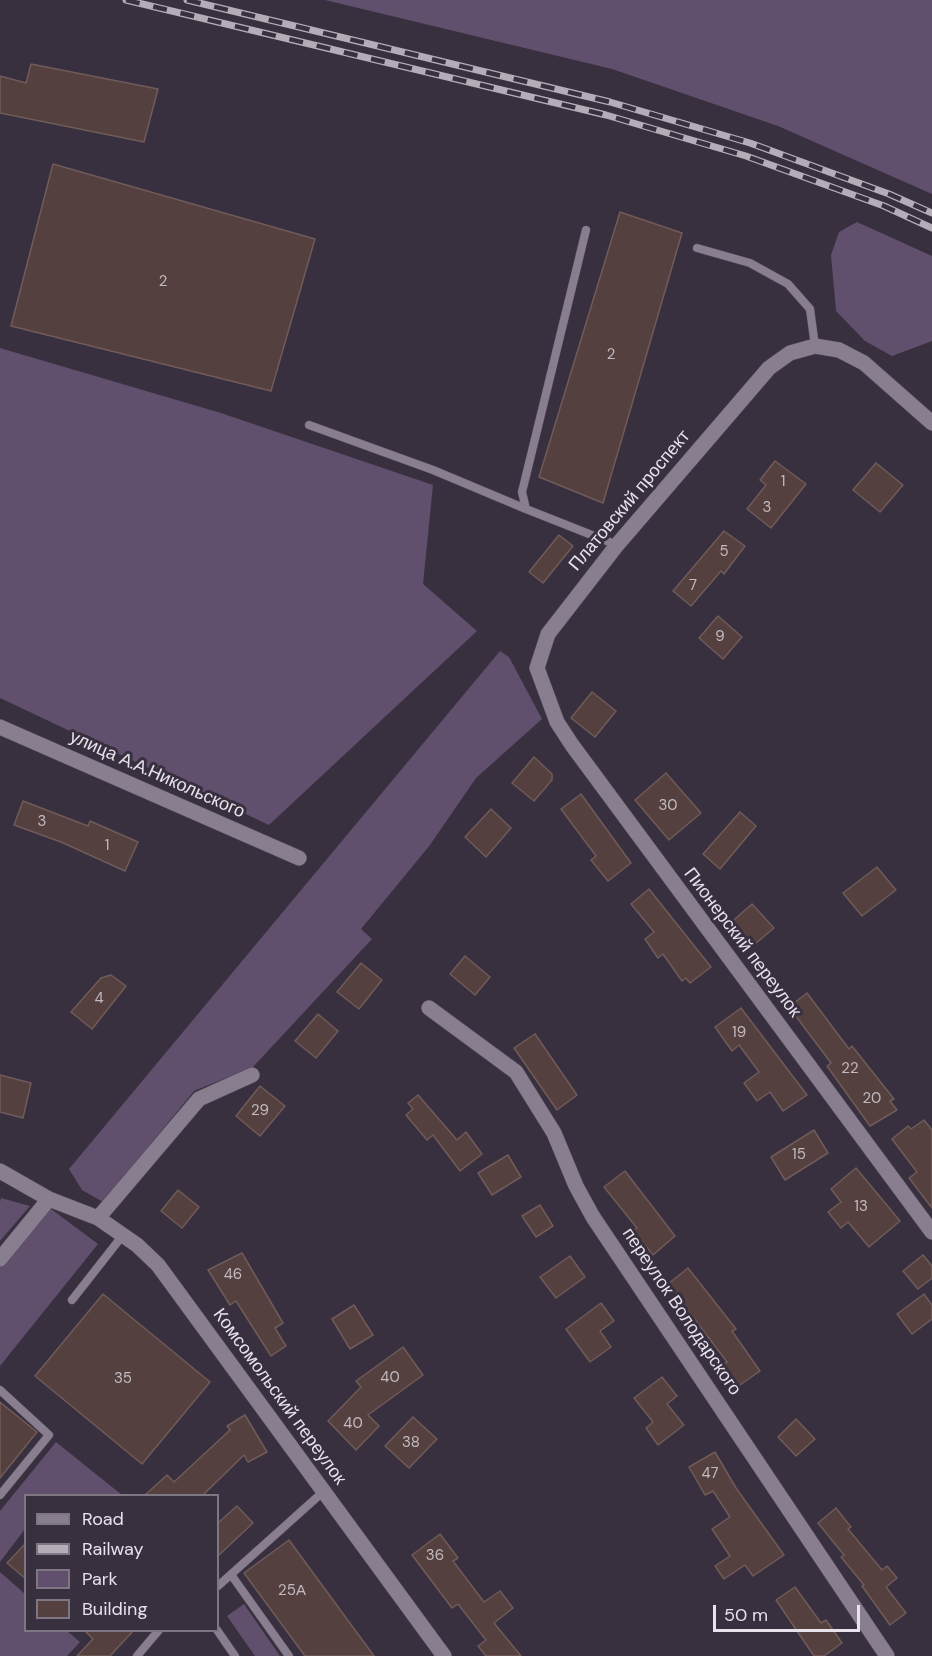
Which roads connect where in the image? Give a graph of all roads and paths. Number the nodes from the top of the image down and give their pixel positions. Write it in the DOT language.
graph roads {
  1 [pos="586,230"];
  2 [pos="698,248"];
  3 [pos="815,346"];
  4 [pos="932,423"];
  5 [pos="309,425"];
  6 [pos="526,509"];
  7 [pos="617,545"];
  8 [pos="537,668"];
  9 [pos="0,727"];
  10 [pos="299,858"];
  11 [pos="429,1008"];
  12 [pos="252,1075"];
  13 [pos="0,1171"];
  14 [pos="49,1199"];
  15 [pos="98,1218"];
  16 [pos="932,1232"];
  17 [pos="123,1235"];
  18 [pos="0,1259"];
  19 [pos="72,1300"];
  20 [pos="0,1390"];
  21 [pos="324,1491"];
  22 [pos="0,1495"];
  23 [pos="232,1576"];
  24 [pos="219,1585"];
  25 [pos="157,1632"];
  26 [pos="218,1632"];
  27 [pos="137,1656"];
  28 [pos="235,1656"];
  29 [pos="289,1656"];
  30 [pos="444,1656"];
  31 [pos="887,1656"];
  1 -- 6 [label="lane"];
  2 -- 3 [label="lane"];
  3 -- 4 [label="street"];
  3 -- 7 [label="street, Платовский проспект"];
  5 -- 6 [label="lane"];
  6 -- 7 [label="lane"];
  7 -- 8 [label="street, Платовский проспект"];
  8 -- 16 [label="street, Пионерский переулок"];
  9 -- 10 [label="street, улица А.А.Никольского"];
  11 -- 31 [label="street, переулок Володарского"];
  12 -- 15 [label="street"];
  13 -- 14 [label="street, Комсомольский переулок"];
  14 -- 15 [label="street, Комсомольский переулок"];
  14 -- 18 [label="street"];
  15 -- 17 [label="street, Комсомольский переулок"];
  17 -- 19 [label="lane"];
  17 -- 21 [label="street, Комсомольский переулок"];
  20 -- 22 [label="lane"];
  21 -- 23 [label="lane"];
  21 -- 30 [label="street, Комсомольский переулок"];
  23 -- 24 [label="lane"];
  23 -- 29 [label="lane"];
  25 -- 27 [label="lane"];
  26 -- 28 [label="lane"];
}
